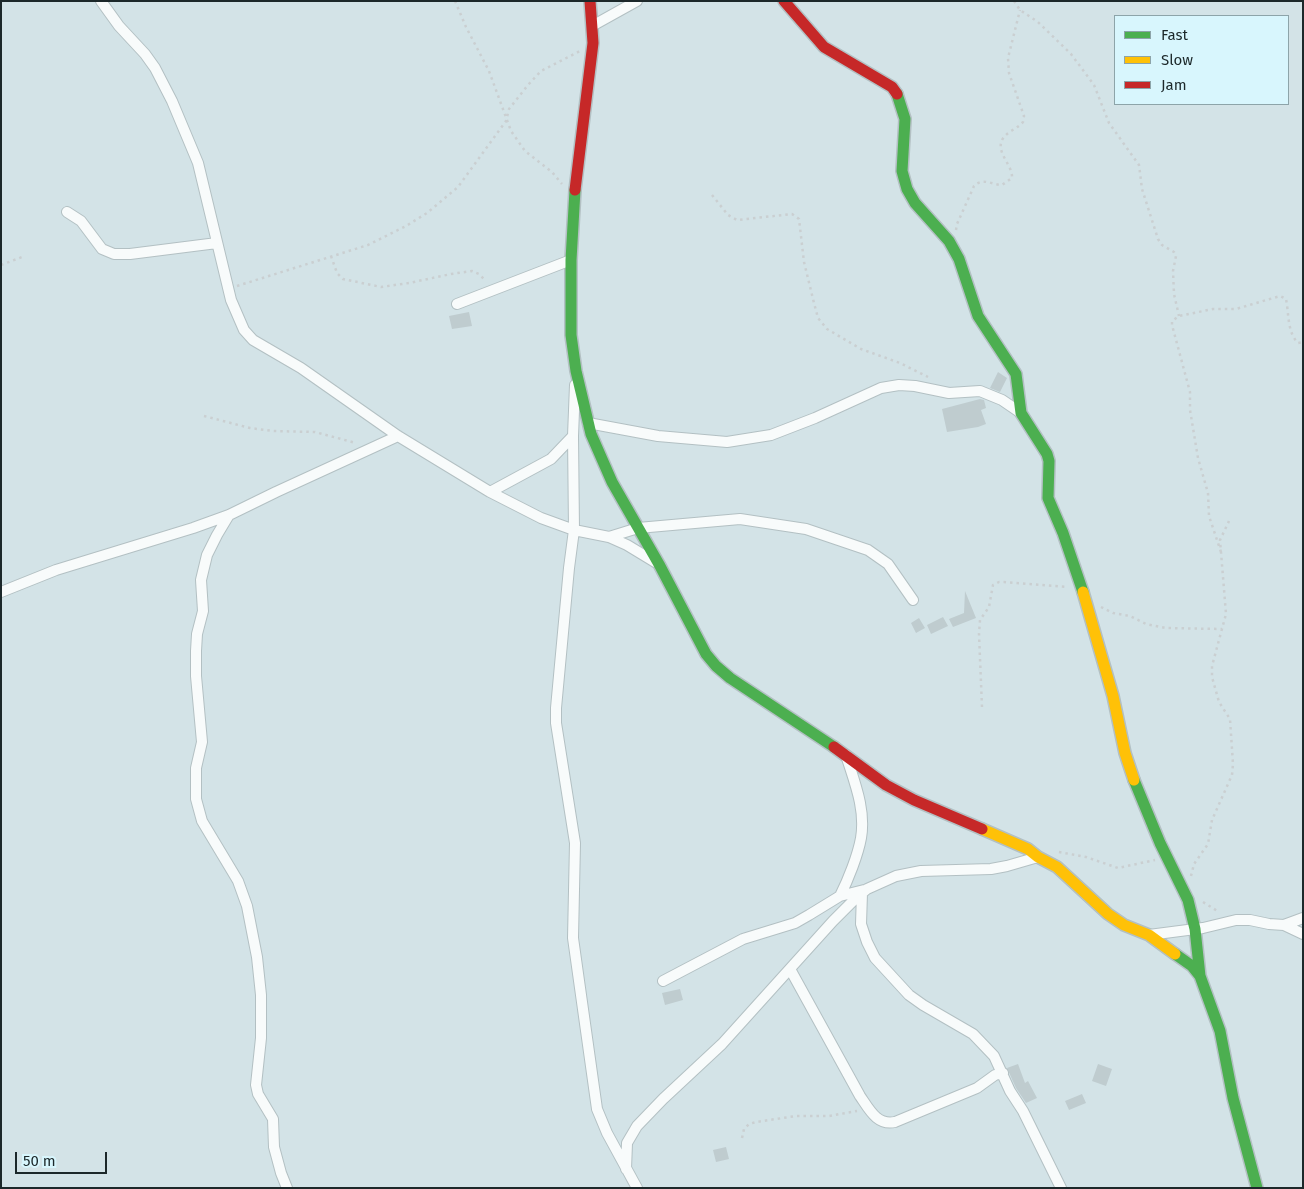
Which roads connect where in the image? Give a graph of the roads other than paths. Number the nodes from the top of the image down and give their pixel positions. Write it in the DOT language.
graph roads {
  1 [pos="101,1"];
  2 [pos="590,1"];
  3 [pos="637,1"];
  4 [pos="784,1"];
  5 [pos="592,26"];
  6 [pos="66,212"];
  7 [pos="217,243"];
  8 [pos="571,260"];
  9 [pos="457,304"];
  10 [pos="576,371"];
  11 [pos="1021,413"];
  12 [pos="588,424"];
  13 [pos="398,436"];
  14 [pos="573,436"];
  15 [pos="490,492"];
  16 [pos="229,515"];
  17 [pos="638,528"];
  18 [pos="574,530"];
  19 [pos="609,537"];
  20 [pos="660,566"];
  21 [pos="1,592"];
  22 [pos="913,600"];
  23 [pos="845,754"];
  24 [pos="1038,857"];
  25 [pos="865,891"];
  26 [pos="840,896"];
  27 [pos="1303,918"];
  28 [pos="1284,925"];
  29 [pos="1195,929"];
  30 [pos="1303,934"];
  31 [pos="1149,935"];
  32 [pos="790,969"];
  33 [pos="1200,976"];
  34 [pos="663,981"];
  35 [pos="1003,1072"];
  36 [pos="626,1170"];
  37 [pos="287,1188"];
  38 [pos="636,1188"];
  39 [pos="1061,1188"];
  40 [pos="1257,1188"];
  1 -- 7 [label="street"];
  2 -- 5 [label="street"];
  3 -- 5 [label="street"];
  4 -- 11 [label="street"];
  5 -- 8 [label="street"];
  6 -- 7 [label="street"];
  7 -- 13 [label="street"];
  8 -- 9 [label="street"];
  8 -- 10 [label="street"];
  10 -- 12 [label="street"];
  10 -- 14 [label="street"];
  11 -- 12 [label="street"];
  11 -- 29 [label="street"];
  12 -- 17 [label="street"];
  13 -- 15 [label="street"];
  13 -- 16 [label="street"];
  14 -- 15 [label="street"];
  14 -- 18 [label="street"];
  15 -- 18 [label="street"];
  16 -- 21 [label="street"];
  16 -- 37 [label="street"];
  17 -- 19 [label="street"];
  17 -- 20 [label="street"];
  17 -- 22 [label="street"];
  18 -- 19 [label="street"];
  18 -- 36 [label="street"];
  19 -- 20 [label="street"];
  20 -- 23 [label="street"];
  23 -- 24 [label="street"];
  23 -- 26 [label="street"];
  24 -- 25 [label="street"];
  24 -- 31 [label="street"];
  25 -- 26 [label="street"];
  25 -- 32 [label="street"];
  25 -- 35 [label="street"];
  26 -- 34 [label="street"];
  27 -- 28 [label="street"];
  28 -- 29 [label="street"];
  28 -- 30 [label="street"];
  29 -- 31 [label="street"];
  29 -- 33 [label="street"];
  31 -- 33 [label="street"];
  32 -- 35 [label="street"];
  32 -- 36 [label="street"];
  33 -- 40 [label="street"];
  35 -- 39 [label="street"];
  36 -- 38 [label="street"];
}
